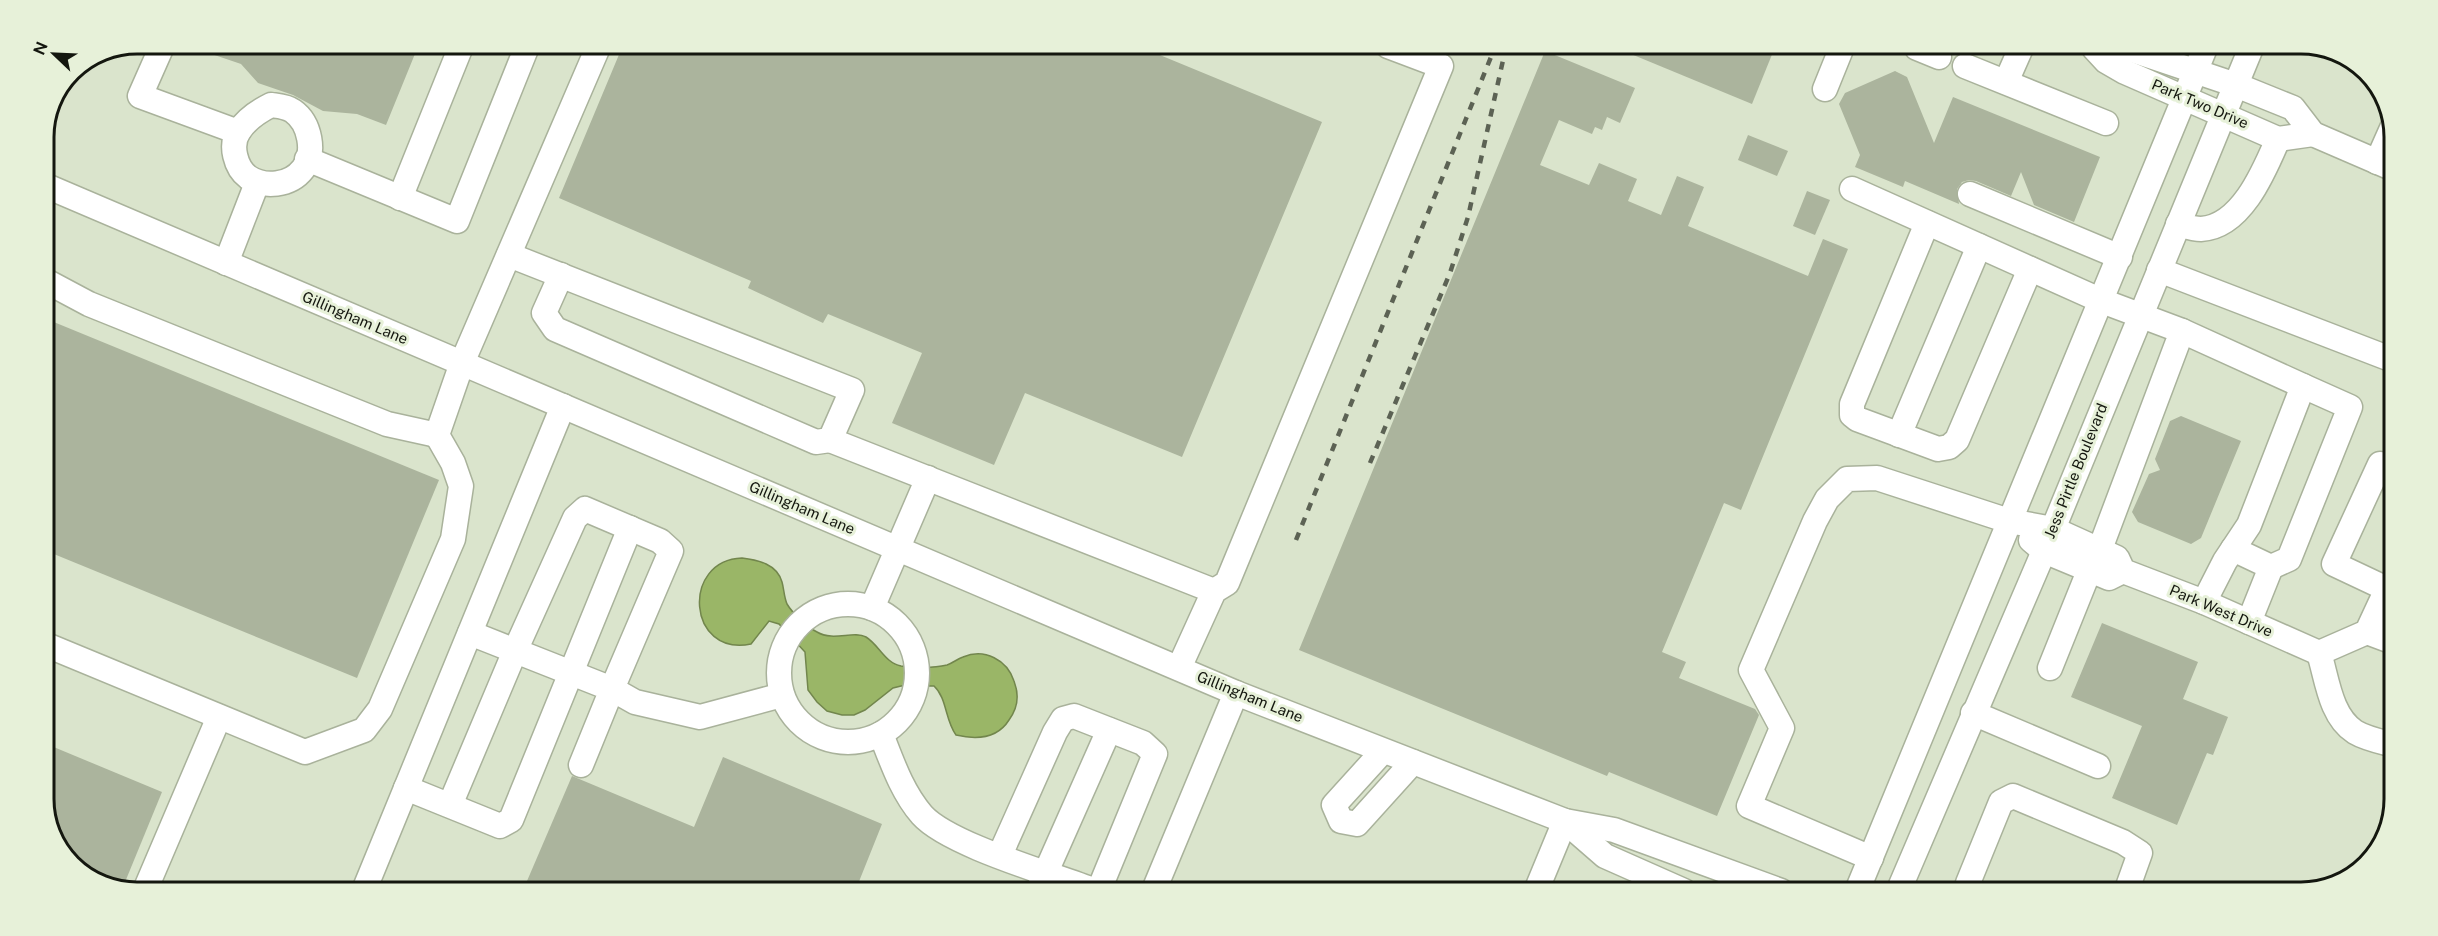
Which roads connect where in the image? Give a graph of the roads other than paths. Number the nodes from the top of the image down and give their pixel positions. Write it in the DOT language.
graph roads {
  1 [pos="159,54"];
  2 [pos="458,54"];
  3 [pos="524,54"];
  4 [pos="595,54"];
  5 [pos="1409,54"];
  6 [pos="1839,54"];
  7 [pos="2018,54"];
  8 [pos="2100,54"];
  9 [pos="2145,54"];
  10 [pos="2202,54"];
  11 [pos="2249,54"];
  12 [pos="1965,66"];
  13 [pos="2195,72"];
  14 [pos="2006,82"];
  15 [pos="2236,85"];
  16 [pos="1825,89"];
  17 [pos="2184,98"];
  18 [pos="2224,114"];
  19 [pos="2106,123"];
  20 [pos="238,132"];
  21 [pos="2313,134"];
  22 [pos="2278,139"];
  23 [pos="307,159"];
  24 [pos="2384,165"];
  25 [pos="257,183"];
  26 [pos="1852,189"];
  27 [pos="1970,194"];
  28 [pos="54,197"];
  29 [pos="400,198"];
  30 [pos="1927,223"];
  31 [pos="2178,224"];
  32 [pos="1978,246"];
  33 [pos="508,255"];
  34 [pos="2120,257"];
  35 [pos="226,263"];
  36 [pos="2030,269"];
  37 [pos="2159,270"];
  38 [pos="561,275"];
  39 [pos="54,285"];
  40 [pos="2102,301"];
  41 [pos="2140,315"];
  42 [pos="2182,331"];
  43 [pos="2384,357"];
  44 [pos="462,363"];
  45 [pos="2303,386"];
  46 [pos="563,406"];
  47 [pos="437,435"];
  48 [pos="1899,435"];
  49 [pos="830,440"];
  50 [pos="2380,464"];
  51 [pos="928,478"];
  52 [pos="2009,521"];
  53 [pos="630,528"];
  54 [pos="2048,540"];
  55 [pos="897,548"];
  56 [pos="2100,549"];
  57 [pos="2233,549"];
  58 [pos="2271,567"];
  59 [pos="2089,571"];
  60 [pos="2123,571"];
  61 [pos="2384,588"];
  62 [pos="1214,591"];
  63 [pos="2384,600"];
  64 [pos="2204,602"];
  65 [pos="872,608"];
  66 [pos="2249,622"];
  67 [pos="2367,632"];
  68 [pos="470,633"];
  69 [pos="2384,638"];
  70 [pos="54,648"];
  71 [pos="515,651"];
  72 [pos="2319,653"];
  73 [pos="1179,668"];
  74 [pos="2050,668"];
  75 [pos="570,673"];
  76 [pos="612,689"];
  77 [pos="1236,693"];
  78 [pos="782,696"];
  79 [pos="1973,713"];
  80 [pos="219,717"];
  81 [pos="1109,730"];
  82 [pos="881,734"];
  83 [pos="2384,742"];
  84 [pos="1383,751"];
  85 [pos="1413,762"];
  86 [pos="581,765"];
  87 [pos="2098,766"];
  88 [pos="406,788"];
  89 [pos="450,806"];
  90 [pos="1565,821"];
  91 [pos="1000,855"];
  92 [pos="1871,858"];
  93 [pos="1041,881"];
  94 [pos="149,882"];
  95 [pos="367,882"];
  96 [pos="1102,882"];
  97 [pos="1157,882"];
  98 [pos="1540,882"];
  99 [pos="1664,882"];
  100 [pos="1756,882"];
  101 [pos="1861,882"];
  102 [pos="1902,882"];
  103 [pos="1968,882"];
  104 [pos="2130,882"];
  1 -- 20 [label="street"];
  2 -- 29 [label="street"];
  3 -- 29 [label="street"];
  4 -- 33 [label="street"];
  5 -- 62 [label="street"];
  6 -- 16 [label="street"];
  7 -- 14 [label="street"];
  8 -- 17 [label="street, Park Two Drive"];
  9 -- 13 [label="street, Park Two Drive"];
  10 -- 13 [label="street"];
  11 -- 15 [label="street, Jess Pirtle Boulevard"];
  12 -- 14 [label="street"];
  13 -- 15 [label="street, Park Two Drive"];
  13 -- 17 [label="street"];
  14 -- 19 [label="street"];
  15 -- 18 [label="street, Jess Pirtle Boulevard"];
  15 -- 21 [label="street, Park Two Drive"];
  17 -- 18 [label="street, Park Two Drive"];
  17 -- 34 [label="street"];
  18 -- 22 [label="street, Park Two Drive"];
  18 -- 31 [label="street, Jess Pirtle Boulevard"];
  20 -- 23 [label="street"];
  20 -- 25 [label="street"];
  21 -- 22 [label="street"];
  21 -- 24 [label="street, Park Two Drive"];
  22 -- 31 [label="street"];
  23 -- 25 [label="street"];
  23 -- 29 [label="street"];
  25 -- 35 [label="street"];
  26 -- 30 [label="street"];
  27 -- 34 [label="street"];
  28 -- 35 [label="street, Gillingham Lane"];
  30 -- 32 [label="street"];
  30 -- 48 [label="street"];
  31 -- 37 [label="street, Jess Pirtle Boulevard"];
  32 -- 36 [label="street"];
  32 -- 48 [label="street"];
  33 -- 38 [label="street"];
  33 -- 44 [label="street"];
  34 -- 40 [label="street"];
  35 -- 44 [label="street, Gillingham Lane"];
  36 -- 40 [label="street"];
  36 -- 48 [label="street"];
  37 -- 41 [label="street, Jess Pirtle Boulevard"];
  37 -- 43 [label="street"];
  38 -- 49 [label="street"];
  38 -- 49 [label="street"];
  39 -- 47 [label="street"];
  40 -- 41 [label="street"];
  40 -- 52 [label="street"];
  41 -- 42 [label="street"];
  41 -- 54 [label="street, Jess Pirtle Boulevard"];
  42 -- 45 [label="street"];
  42 -- 56 [label="street"];
  44 -- 46 [label="street, Gillingham Lane"];
  44 -- 47 [label="street"];
  45 -- 57 [label="street"];
  45 -- 58 [label="street"];
  46 -- 55 [label="street, Gillingham Lane"];
  46 -- 68 [label="street"];
  47 -- 80 [label="street"];
  49 -- 51 [label="street"];
  50 -- 61 [label="street"];
  51 -- 55 [label="street"];
  51 -- 62 [label="street"];
  52 -- 54 [label="street, Park West Drive"];
  52 -- 92 [label="street"];
  52 -- 92 [label="street"];
  53 -- 71 [label="street"];
  53 -- 75 [label="street"];
  53 -- 76 [label="street"];
  54 -- 56 [label="street, Park West Drive"];
  54 -- 59 [label="street, Park West Drive"];
  54 -- 79 [label="street, Jess Pirtle Boulevard"];
  55 -- 65 [label="street"];
  55 -- 73 [label="street, Gillingham Lane"];
  56 -- 60 [label="street, Park West Drive"];
  57 -- 58 [label="street"];
  57 -- 64 [label="street"];
  58 -- 66 [label="street"];
  59 -- 60 [label="street, Park West Drive"];
  59 -- 74 [label="street"];
  60 -- 64 [label="street, Park West Drive"];
  62 -- 73 [label="street"];
  63 -- 67 [label="street"];
  64 -- 66 [label="street, Park West Drive"];
  65 -- 78 [label="street"];
  65 -- 82 [label="street"];
  66 -- 72 [label="street, Park West Drive"];
  67 -- 69 [label="street"];
  67 -- 72 [label="street"];
  68 -- 71 [label="street"];
  68 -- 88 [label="street"];
  70 -- 80 [label="street"];
  71 -- 75 [label="street"];
  71 -- 89 [label="street"];
  72 -- 83 [label="street"];
  73 -- 77 [label="street, Gillingham Lane"];
  75 -- 76 [label="street"];
  75 -- 89 [label="street"];
  76 -- 78 [label="street"];
  76 -- 86 [label="street"];
  77 -- 84 [label="street, Gillingham Lane"];
  77 -- 97 [label="street"];
  78 -- 82 [label="street"];
  79 -- 87 [label="street"];
  79 -- 102 [label="street, Jess Pirtle Boulevard"];
  80 -- 94 [label="street"];
  81 -- 91 [label="street"];
  81 -- 93 [label="street"];
  81 -- 96 [label="street"];
  82 -- 91 [label="street"];
  84 -- 85 [label="street, Gillingham Lane"];
  84 -- 85 [label="street"];
  85 -- 90 [label="street, Gillingham Lane"];
  88 -- 89 [label="street"];
  88 -- 95 [label="street"];
  90 -- 98 [label="street"];
  90 -- 99 [label="street, Gillingham Lane"];
  90 -- 100 [label="street, Gillingham Lane"];
  91 -- 93 [label="street"];
  92 -- 101 [label="street"];
  103 -- 104 [label="street"];
}
